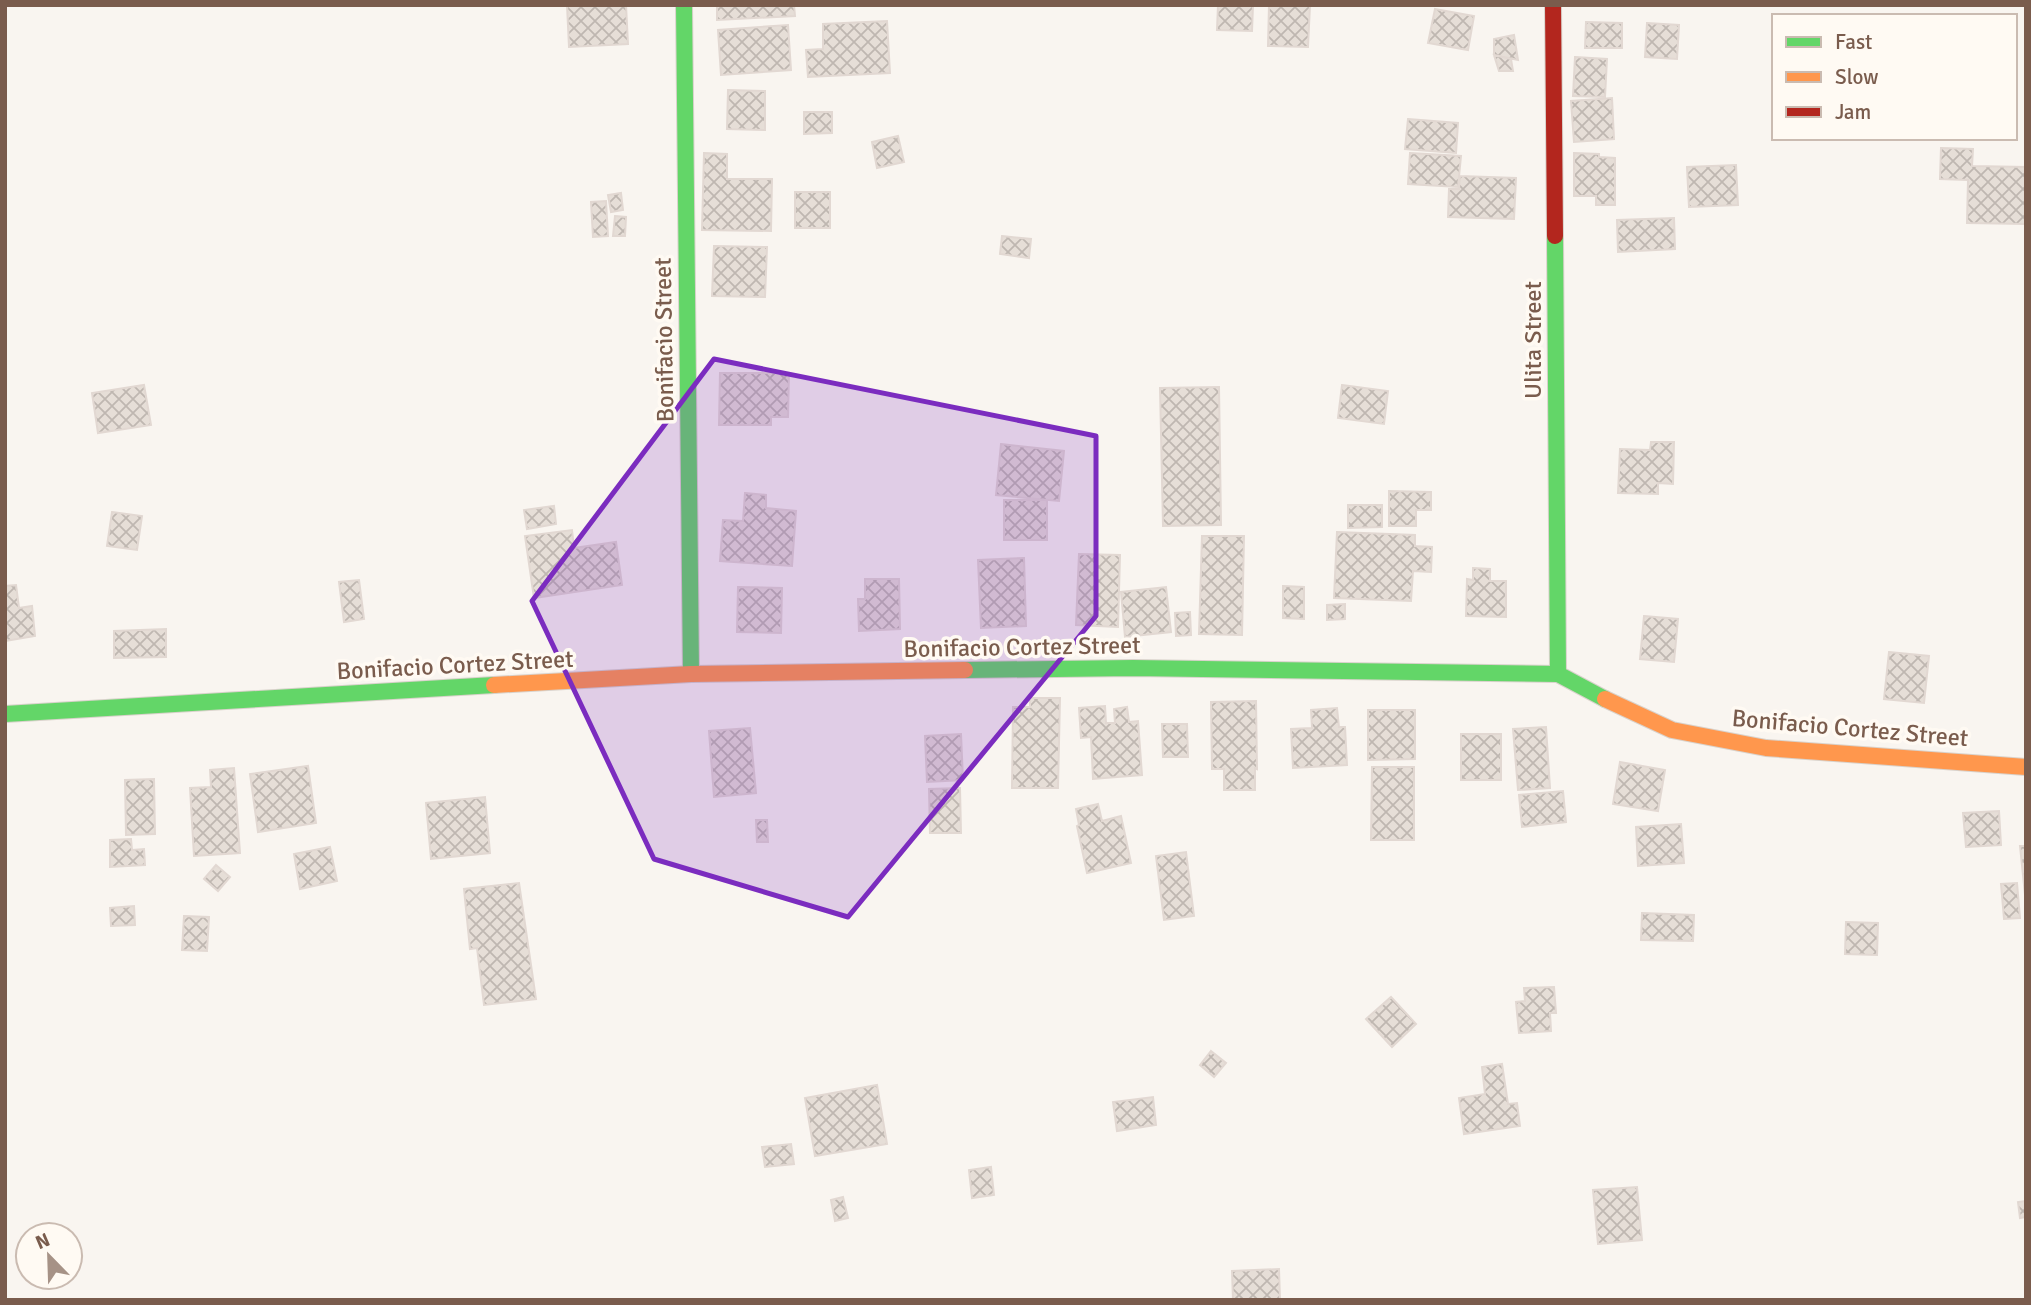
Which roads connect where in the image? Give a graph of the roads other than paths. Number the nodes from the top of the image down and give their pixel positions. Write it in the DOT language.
graph roads {
  1 [pos="684,5"];
  2 [pos="1553,5"];
  3 [pos="691,674"];
  4 [pos="1558,674"];
  5 [pos="5,714"];
  6 [pos="2026,767"];
  1 -- 3 [label="street, Bonifacio Street"];
  2 -- 4 [label="street, Ulita Street"];
  3 -- 4 [label="street, Bonifacio Cortez Street"];
  3 -- 5 [label="street, Bonifacio Cortez Street"];
  4 -- 6 [label="street, Bonifacio Cortez Street"];
}
